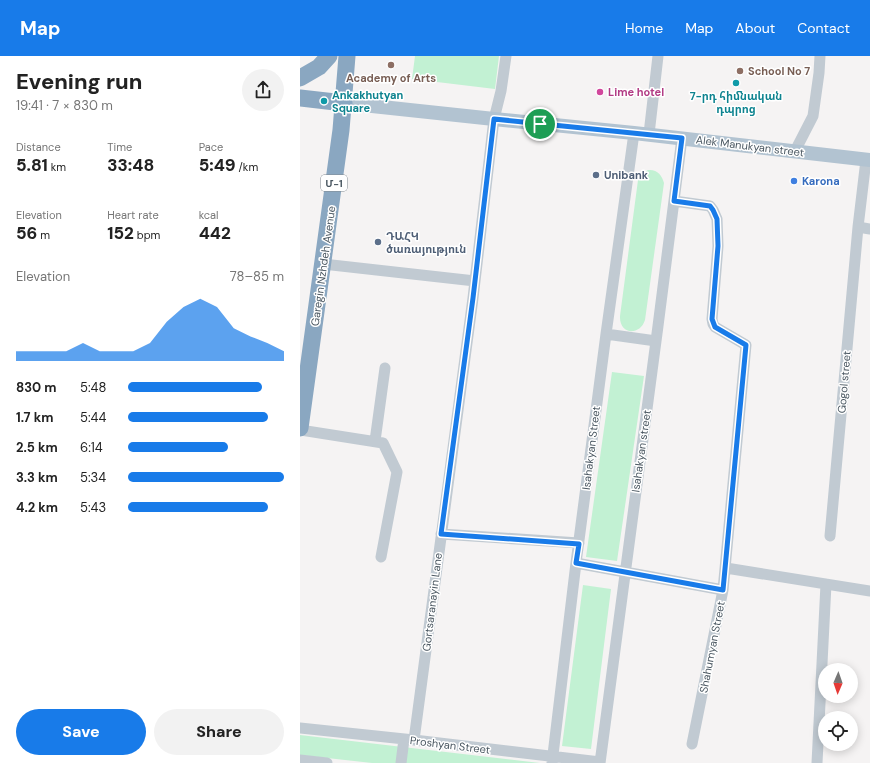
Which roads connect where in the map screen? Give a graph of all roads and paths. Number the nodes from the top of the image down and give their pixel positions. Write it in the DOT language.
graph roads {
  1 [pos="347,56"];
  2 [pos="506,56"];
  3 [pos="658,56"];
  4 [pos="820,56"];
  5 [pos="324,62"];
  6 [pos="300,66"];
  7 [pos="300,78"];
  8 [pos="345,79"];
  9 [pos="300,98"];
  10 [pos="344,103"];
  11 [pos="368,105"];
  12 [pos="494,119"];
  13 [pos="634,133"];
  14 [pos="649,134"];
  15 [pos="682,138"];
  16 [pos="795,151"];
  17 [pos="868,160"];
  18 [pos="674,201"];
  19 [pos="858,227"];
  20 [pos="870,229"];
  21 [pos="323,264"];
  22 [pos="475,281"];
  23 [pos="606,334"];
  24 [pos="656,341"];
  25 [pos="386,368"];
  26 [pos="300,429"];
  27 [pos="375,442"];
  28 [pos="441,534"];
  29 [pos="830,536"];
  30 [pos="579,544"];
  31 [pos="382,557"];
  32 [pos="576,563"];
  33 [pos="726,568"];
  34 [pos="625,572"];
  35 [pos="826,584"];
  36 [pos="723,590"];
  37 [pos="870,591"];
  38 [pos="300,728"];
  39 [pos="409,740"];
  40 [pos="692,744"];
  41 [pos="300,760"];
  42 [pos="552,760"];
  43 [pos="327,763"];
  44 [pos="401,763"];
  45 [pos="600,763"];
  46 [pos="817,763"];
  1 -- 8 [label="highway"];
  2 -- 12 [label="street, Gortsaranayin Lane"];
  3 -- 14 [label="street"];
  4 -- 16 [label="street"];
  5 -- 6 [label="highway"];
  5 -- 7 [label="highway"];
  8 -- 10 [label="highway"];
  8 -- 11 [label="main road"];
  9 -- 10 [label="highway"];
  10 -- 11 [label="main road"];
  10 -- 21 [label="highway, Garegin Nzhdeh Avenue / Մ-1"];
  11 -- 12 [label="main road, Alek Manukyan street"];
  12 -- 13 [label="main road, Alek Manukyan street"];
  12 -- 22 [label="street, Gortsaranayin Lane"];
  13 -- 14 [label="main road, Alek Manukyan street"];
  13 -- 23 [label="street, Isahakyan Street"];
  14 -- 15 [label="main road, Alek Manukyan street"];
  15 -- 16 [label="main road, Alek Manukyan street"];
  15 -- 18 [label="street, Isahakyan street"];
  16 -- 17 [label="main road, Alek Manukyan street"];
  17 -- 19 [label="street, Gogol street"];
  18 -- 24 [label="street, Isahakyan street"];
  18 -- 33 [label="street, Shahumyan Street"];
  19 -- 20 [label="street"];
  19 -- 29 [label="street, Gogol street"];
  21 -- 22 [label="street"];
  21 -- 26 [label="highway, Garegin Nzhdeh Avenue / Մ-1"];
  22 -- 28 [label="street, Gortsaranayin Lane"];
  23 -- 24 [label="street"];
  23 -- 30 [label="street, Isahakyan Street"];
  24 -- 34 [label="street, Isahakyan street"];
  25 -- 27 [label="street"];
  26 -- 27 [label="street"];
  27 -- 31 [label="street"];
  28 -- 30 [label="street"];
  28 -- 39 [label="street, Gortsaranayin Lane"];
  30 -- 32 [label="street, Isahakyan Street"];
  32 -- 34 [label="street"];
  32 -- 42 [label="street, Isahakyan Street"];
  33 -- 35 [label="street"];
  33 -- 36 [label="street, Shahumyan Street"];
  34 -- 36 [label="street"];
  34 -- 45 [label="street, Isahakyan street"];
  35 -- 37 [label="street"];
  35 -- 46 [label="street"];
  36 -- 40 [label="street, Shahumyan Street"];
  38 -- 39 [label="street, Proshyan Street"];
  39 -- 42 [label="street, Proshyan Street"];
  39 -- 44 [label="street, Gortsaranayin Lane"];
  41 -- 43 [label="street"];
  42 -- 45 [label="street, Proshyan Street"];
}
